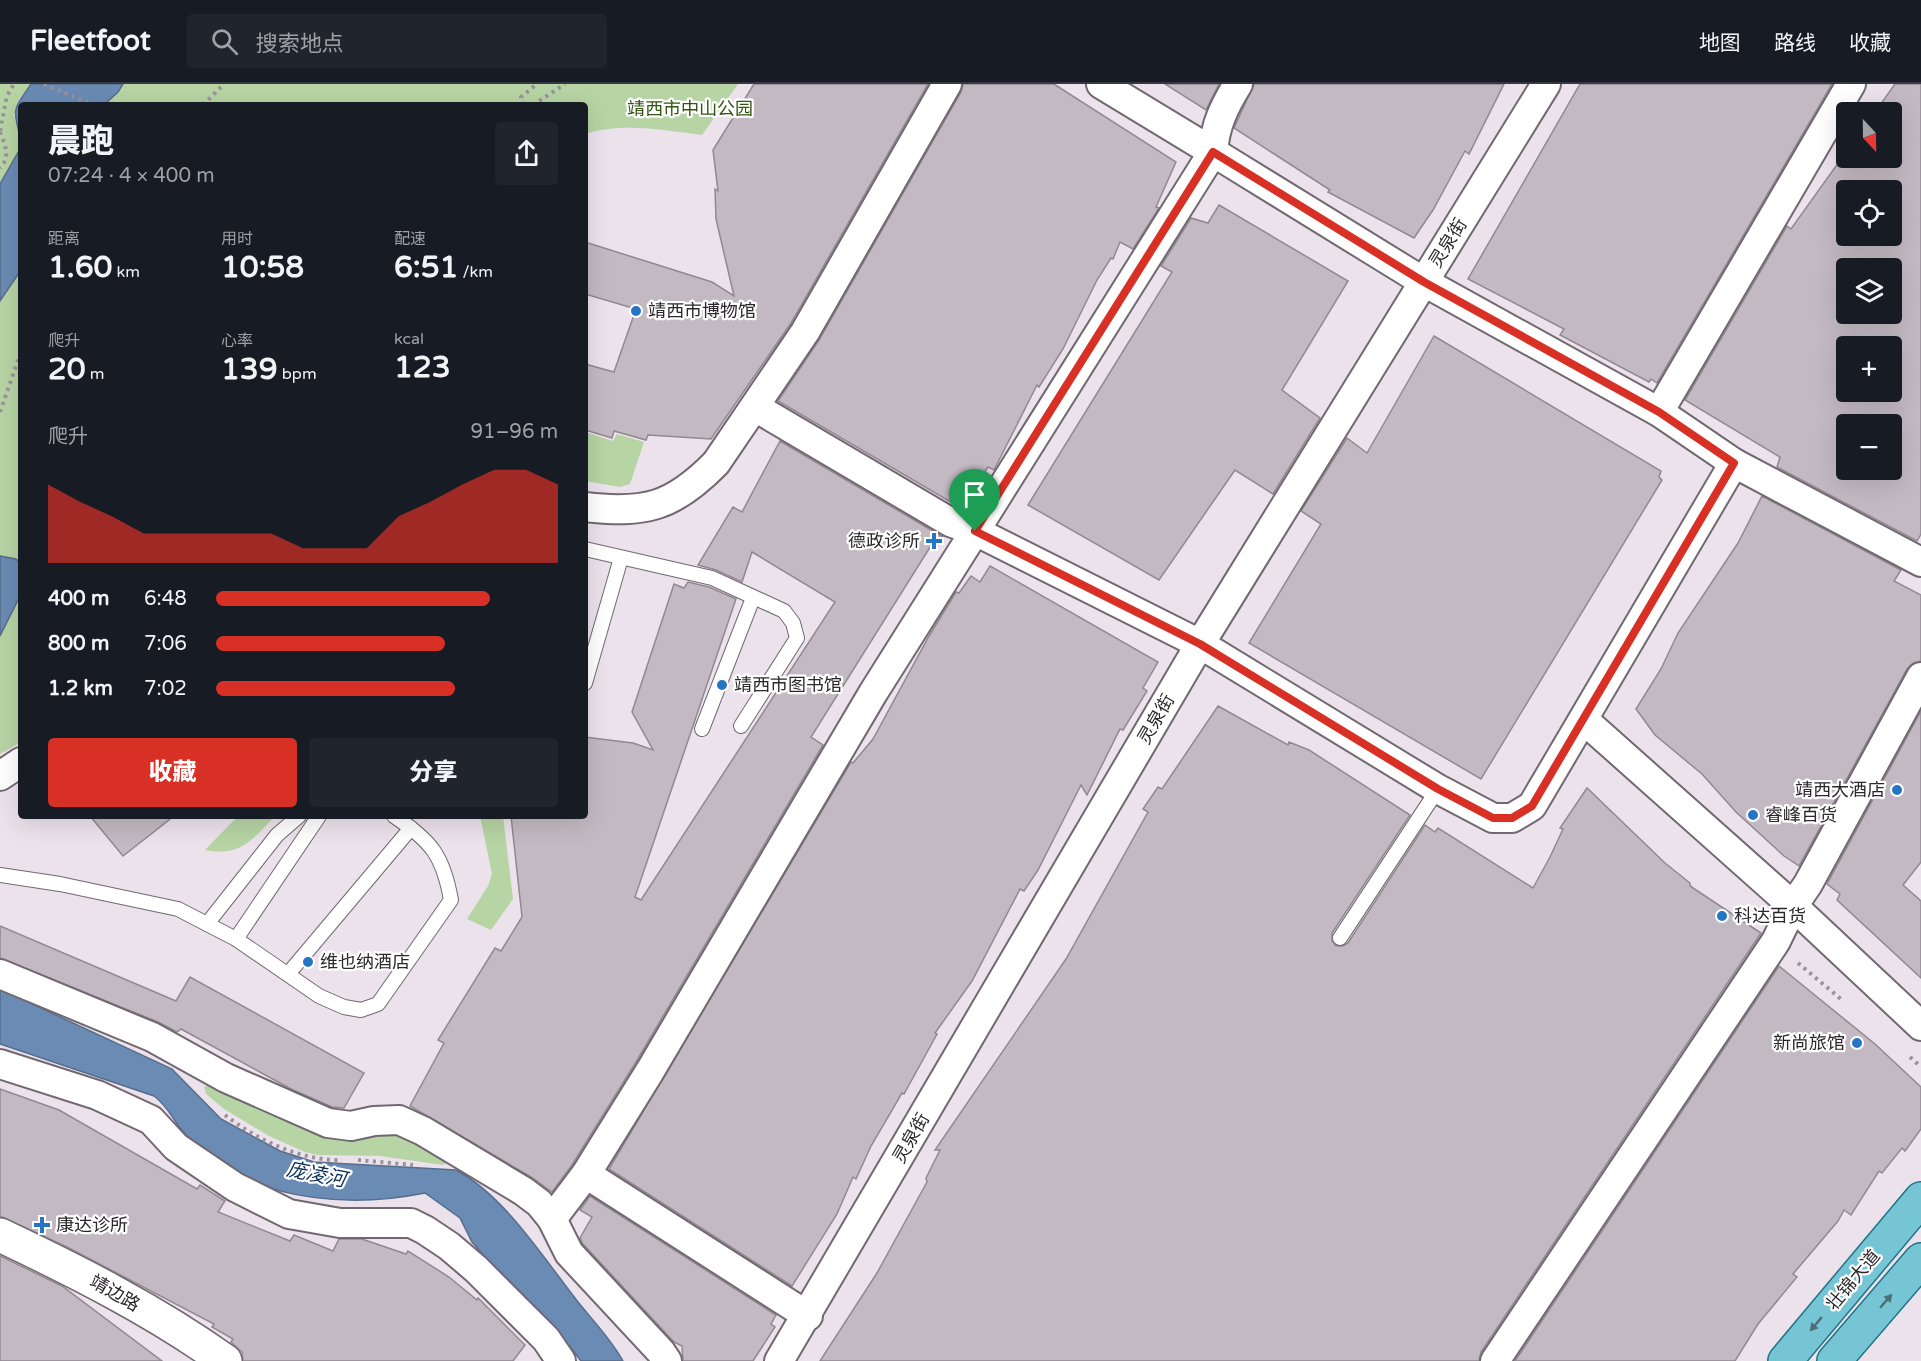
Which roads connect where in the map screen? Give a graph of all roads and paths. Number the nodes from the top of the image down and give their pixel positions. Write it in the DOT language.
graph roads {
  1 [pos="14,84"];
  2 [pos="44,84"];
  3 [pos="224,84"];
  4 [pos="537,84"];
  5 [pos="565,84"];
  6 [pos="947,84"];
  7 [pos="1101,84"];
  8 [pos="1238,84"];
  9 [pos="1546,84"];
  10 [pos="1851,84"];
  11 [pos="86,102"];
  12 [pos="206,102"];
  13 [pos="522,102"];
  14 [pos="538,102"];
  15 [pos="1,116"];
  16 [pos="0,132"];
  17 [pos="1213,152"];
  18 [pos="0,168"];
  19 [pos="1424,282"];
  20 [pos="18,360"];
  21 [pos="755,407"];
  22 [pos="0,411"];
  23 [pos="1659,412"];
  24 [pos="1734,463"];
  25 [pos="588,507"];
  26 [pos="975,531"];
  27 [pos="588,550"];
  28 [pos="621,558"];
  29 [pos="1921,562"];
  30 [pos="753,598"];
  31 [pos="1200,644"];
  32 [pos="588,673"];
  33 [pos="1921,677"];
  34 [pos="1584,720"];
  35 [pos="741,726"];
  36 [pos="702,729"];
  37 [pos="18,764"];
  38 [pos="0,776"];
  39 [pos="1438,789"];
  40 [pos="296,819"];
  41 [pos="317,819"];
  42 [pos="398,819"];
  43 [pos="411,828"];
  44 [pos="0,875"];
  45 [pos="1793,906"];
  46 [pos="207,924"];
  47 [pos="1340,938"];
  48 [pos="236,939"];
  49 [pos="288,974"];
  50 [pos="0,975"];
  51 [pos="1921,1026"];
  52 [pos="0,1064"];
  53 [pos="586,1174"];
  54 [pos="1921,1199"];
  55 [pos="552,1220"];
  56 [pos="0,1235"];
  57 [pos="0,1248"];
  58 [pos="1921,1260"];
  59 [pos="808,1316"];
  60 [pos="203,1361"];
  61 [pos="225,1361"];
  62 [pos="561,1361"];
  63 [pos="667,1361"];
  64 [pos="779,1361"];
  65 [pos="1495,1361"];
  66 [pos="1785,1361"];
  67 [pos="1834,1361"];
  1 -- 15 [label="path"];
  2 -- 11 [label="path"];
  3 -- 12 [label="path"];
  4 -- 13 [label="path"];
  5 -- 14 [label="path"];
  6 -- 21 [label="street"];
  7 -- 17 [label="street"];
  8 -- 17 [label="street"];
  9 -- 19 [label="street, 灵泉街"];
  10 -- 23 [label="street"];
  15 -- 16 [label="path"];
  16 -- 18 [label="path"];
  17 -- 19 [label="street"];
  17 -- 26 [label="street"];
  19 -- 23 [label="street"];
  19 -- 31 [label="street, 灵泉街"];
  20 -- 22 [label="path"];
  21 -- 25 [label="street"];
  21 -- 26 [label="street"];
  23 -- 24 [label="street"];
  24 -- 29 [label="street"];
  24 -- 34 [label="street"];
  26 -- 31 [label="street"];
  26 -- 53 [label="street"];
  27 -- 28 [label="lane"];
  28 -- 30 [label="lane"];
  28 -- 32 [label="lane"];
  30 -- 35 [label="lane"];
  30 -- 36 [label="lane"];
  31 -- 39 [label="street"];
  31 -- 59 [label="street, 灵泉街"];
  33 -- 45 [label="street"];
  34 -- 39 [label="street"];
  34 -- 45 [label="street"];
  37 -- 38 [label="street"];
  39 -- 47 [label="lane"];
  40 -- 46 [label="lane"];
  41 -- 48 [label="lane"];
  42 -- 43 [label="lane"];
  43 -- 49 [label="lane"];
  43 -- 49 [label="lane"];
  44 -- 46 [label="lane"];
  45 -- 51 [label="street"];
  45 -- 65 [label="street"];
  46 -- 48 [label="lane"];
  48 -- 49 [label="lane"];
  50 -- 55 [label="street"];
  52 -- 62 [label="street"];
  53 -- 55 [label="street"];
  53 -- 59 [label="street"];
  54 -- 66 [label="main road, 壮锦大道, one-way"];
  55 -- 63 [label="street"];
  56 -- 61 [label="main road, 靖边路"];
  57 -- 60 [label="main road, 靖边路"];
  67 -- 58 [label="main road, 壮锦大道, one-way"];
  59 -- 64 [label="street, 灵泉街"];
}
